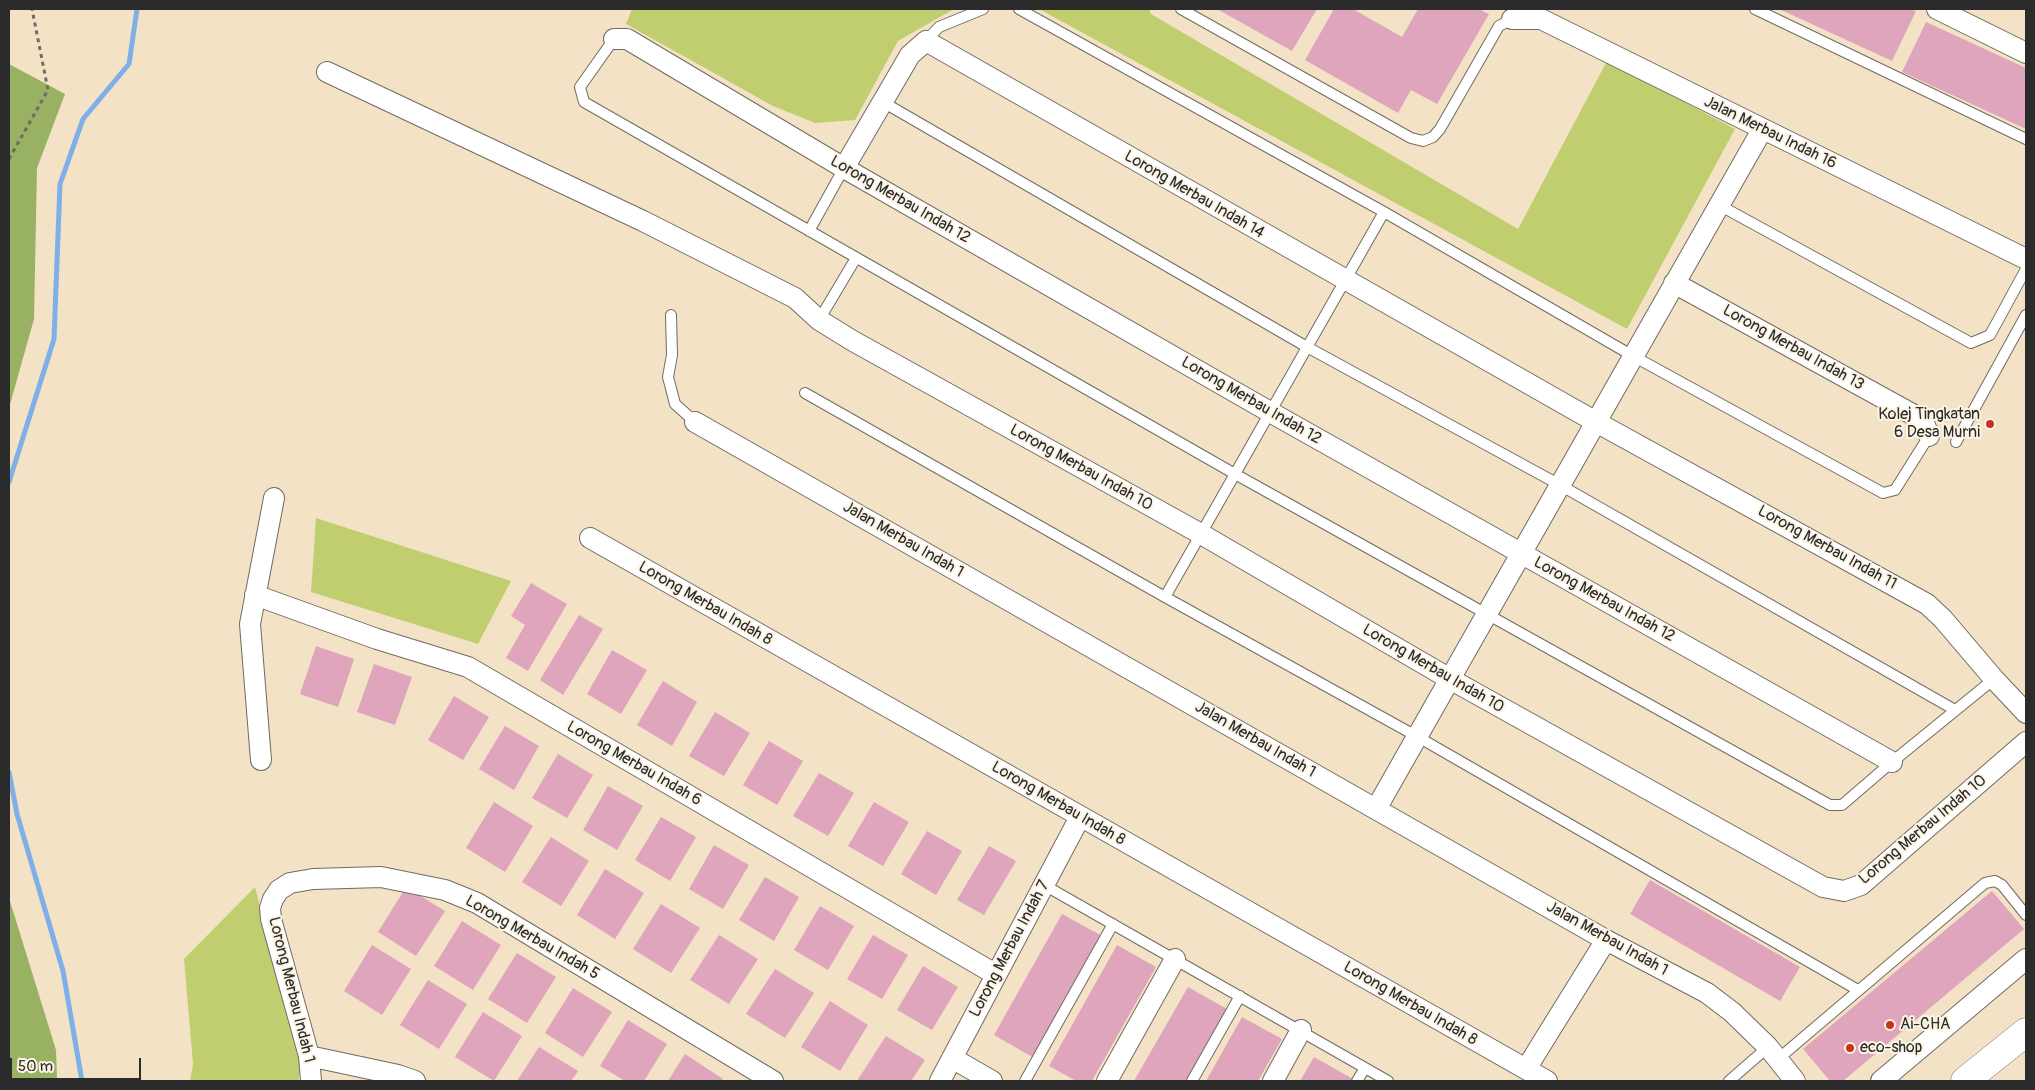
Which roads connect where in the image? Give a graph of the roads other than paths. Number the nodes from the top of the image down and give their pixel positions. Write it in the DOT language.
graph roads {
  1 [pos="983,9"];
  2 [pos="1019,9"];
  3 [pos="1181,9"];
  4 [pos="1755,9"];
  5 [pos="1937,9"];
  6 [pos="1512,19"];
  7 [pos="614,39"];
  8 [pos="926,41"];
  9 [pos="2026,53"];
  10 [pos="327,72"];
  11 [pos="881,101"];
  12 [pos="1762,130"];
  13 [pos="2026,139"];
  14 [pos="844,168"];
  15 [pos="1719,205"];
  16 [pos="1384,212"];
  17 [pos="809,231"];
  18 [pos="856,258"];
  19 [pos="2026,259"];
  20 [pos="2026,269"];
  21 [pos="1345,280"];
  22 [pos="1674,283"];
  23 [pos="671,314"];
  24 [pos="2026,315"];
  25 [pos="819,320"];
  26 [pos="1308,346"];
  27 [pos="1633,356"];
  28 [pos="805,393"];
  29 [pos="1270,412"];
  30 [pos="695,422"];
  31 [pos="1596,422"];
  32 [pos="1929,436"];
  33 [pos="1956,442"];
  34 [pos="1235,474"];
  35 [pos="1560,485"];
  36 [pos="274,498"];
  37 [pos="1201,534"];
  38 [pos="590,538"];
  39 [pos="1522,553"];
  40 [pos="255,595"];
  41 [pos="1165,597"];
  42 [pos="1487,614"];
  43 [pos="1994,679"];
  44 [pos="1450,680"];
  45 [pos="1955,710"];
  46 [pos="2026,713"];
  47 [pos="1418,737"];
  48 [pos="2026,742"];
  49 [pos="261,760"];
  50 [pos="1892,762"];
  51 [pos="1376,810"];
  52 [pos="1080,817"];
  53 [pos="1044,885"];
  54 [pos="273,899"];
  55 [pos="2026,915"];
  56 [pos="1113,924"];
  57 [pos="1606,940"];
  58 [pos="1175,959"];
  59 [pos="2026,959"];
  60 [pos="995,974"];
  61 [pos="1858,990"];
  62 [pos="1240,996"];
  63 [pos="1301,1030"];
  64 [pos="2026,1032"];
  65 [pos="1773,1053"];
  66 [pos="309,1056"];
  67 [pos="952,1058"];
  68 [pos="1365,1068"];
  69 [pos="1526,1069"];
  70 [pos="311,1081"];
  71 [pos="415,1081"];
  72 [pos="773,1081"];
  73 [pos="940,1081"];
  74 [pos="992,1081"];
  75 [pos="1025,1081"];
  76 [pos="1107,1081"];
  77 [pos="1192,1081"];
  78 [pos="1273,1081"];
  79 [pos="1357,1081"];
  80 [pos="1388,1081"];
  81 [pos="1547,1081"];
  82 [pos="1729,1081"];
  83 [pos="1795,1081"];
  84 [pos="1881,1081"];
  85 [pos="1965,1081"];
  1 -- 8 [label="lane"];
  2 -- 16 [label="lane"];
  3 -- 6 [label="lane"];
  4 -- 13 [label="lane"];
  5 -- 9 [label="street"];
  6 -- 12 [label="street, Jalan Merbau Indah 16"];
  7 -- 14 [label="street, Lorong Merbau Indah 12"];
  7 -- 17 [label="lane"];
  8 -- 11 [label="street"];
  8 -- 21 [label="street, Lorong Merbau Indah 14"];
  10 -- 25 [label="street, Lorong Merbau Indah 10"];
  11 -- 14 [label="street"];
  11 -- 26 [label="lane"];
  12 -- 15 [label="street"];
  12 -- 19 [label="street, Jalan Merbau Indah 16"];
  14 -- 17 [label="lane"];
  14 -- 29 [label="street, Lorong Merbau Indah 12"];
  15 -- 20 [label="lane"];
  15 -- 22 [label="street"];
  16 -- 21 [label="lane"];
  16 -- 27 [label="lane"];
  17 -- 18 [label="lane"];
  18 -- 25 [label="lane"];
  18 -- 34 [label="lane"];
  21 -- 26 [label="lane"];
  21 -- 31 [label="street, Lorong Merbau Indah 14"];
  22 -- 27 [label="street"];
  22 -- 32 [label="street, Lorong Merbau Indah 13"];
  23 -- 30 [label="lane"];
  24 -- 33 [label="lane"];
  25 -- 37 [label="street, Lorong Merbau Indah 10"];
  26 -- 29 [label="lane"];
  26 -- 35 [label="lane"];
  27 -- 31 [label="street"];
  27 -- 32 [label="lane"];
  28 -- 41 [label="lane"];
  29 -- 34 [label="lane"];
  29 -- 39 [label="street, Lorong Merbau Indah 12"];
  30 -- 51 [label="street, Jalan Merbau Indah 1"];
  31 -- 35 [label="street"];
  31 -- 43 [label="street, Lorong Merbau Indah 11"];
  34 -- 37 [label="lane"];
  34 -- 42 [label="lane"];
  35 -- 39 [label="street"];
  35 -- 45 [label="lane"];
  36 -- 40 [label="street"];
  37 -- 41 [label="lane"];
  37 -- 44 [label="street, Lorong Merbau Indah 10"];
  38 -- 52 [label="street, Lorong Merbau Indah 8"];
  39 -- 42 [label="street"];
  39 -- 50 [label="street, Lorong Merbau Indah 12"];
  40 -- 49 [label="street"];
  40 -- 60 [label="street, Lorong Merbau Indah 6"];
  41 -- 47 [label="lane"];
  42 -- 44 [label="street"];
  42 -- 50 [label="lane"];
  43 -- 45 [label="lane"];
  43 -- 46 [label="street, Lorong Merbau Indah 11"];
  44 -- 47 [label="street"];
  44 -- 48 [label="street, Lorong Merbau Indah 10"];
  45 -- 50 [label="lane"];
  47 -- 51 [label="street"];
  47 -- 61 [label="lane"];
  51 -- 57 [label="street, Jalan Merbau Indah 1"];
  52 -- 53 [label="street, Lorong Merbau Indah 7"];
  52 -- 69 [label="street, Lorong Merbau Indah 8"];
  53 -- 56 [label="lane"];
  53 -- 60 [label="street, Lorong Merbau Indah 7"];
  54 -- 66 [label="street, Lorong Merbau Indah 1"];
  54 -- 72 [label="street, Lorong Merbau Indah 5"];
  55 -- 61 [label="lane"];
  56 -- 58 [label="lane"];
  56 -- 75 [label="lane"];
  57 -- 65 [label="street, Jalan Merbau Indah 1"];
  57 -- 69 [label="street"];
  58 -- 62 [label="lane"];
  58 -- 76 [label="street"];
  59 -- 84 [label="street"];
  60 -- 67 [label="street, Lorong Merbau Indah 7"];
  61 -- 65 [label="lane"];
  62 -- 63 [label="lane"];
  62 -- 77 [label="lane"];
  63 -- 68 [label="lane"];
  63 -- 78 [label="street"];
  64 -- 85 [label="main road"];
  65 -- 82 [label="lane"];
  65 -- 83 [label="street, Jalan Merbau Indah 1"];
  66 -- 70 [label="street, Lorong Merbau Indah 1"];
  66 -- 71 [label="street"];
  67 -- 73 [label="street, Lorong Merbau Indah 7"];
  67 -- 74 [label="street"];
  68 -- 79 [label="lane"];
  68 -- 80 [label="lane"];
  69 -- 81 [label="street, Lorong Merbau Indah 8"];
}
